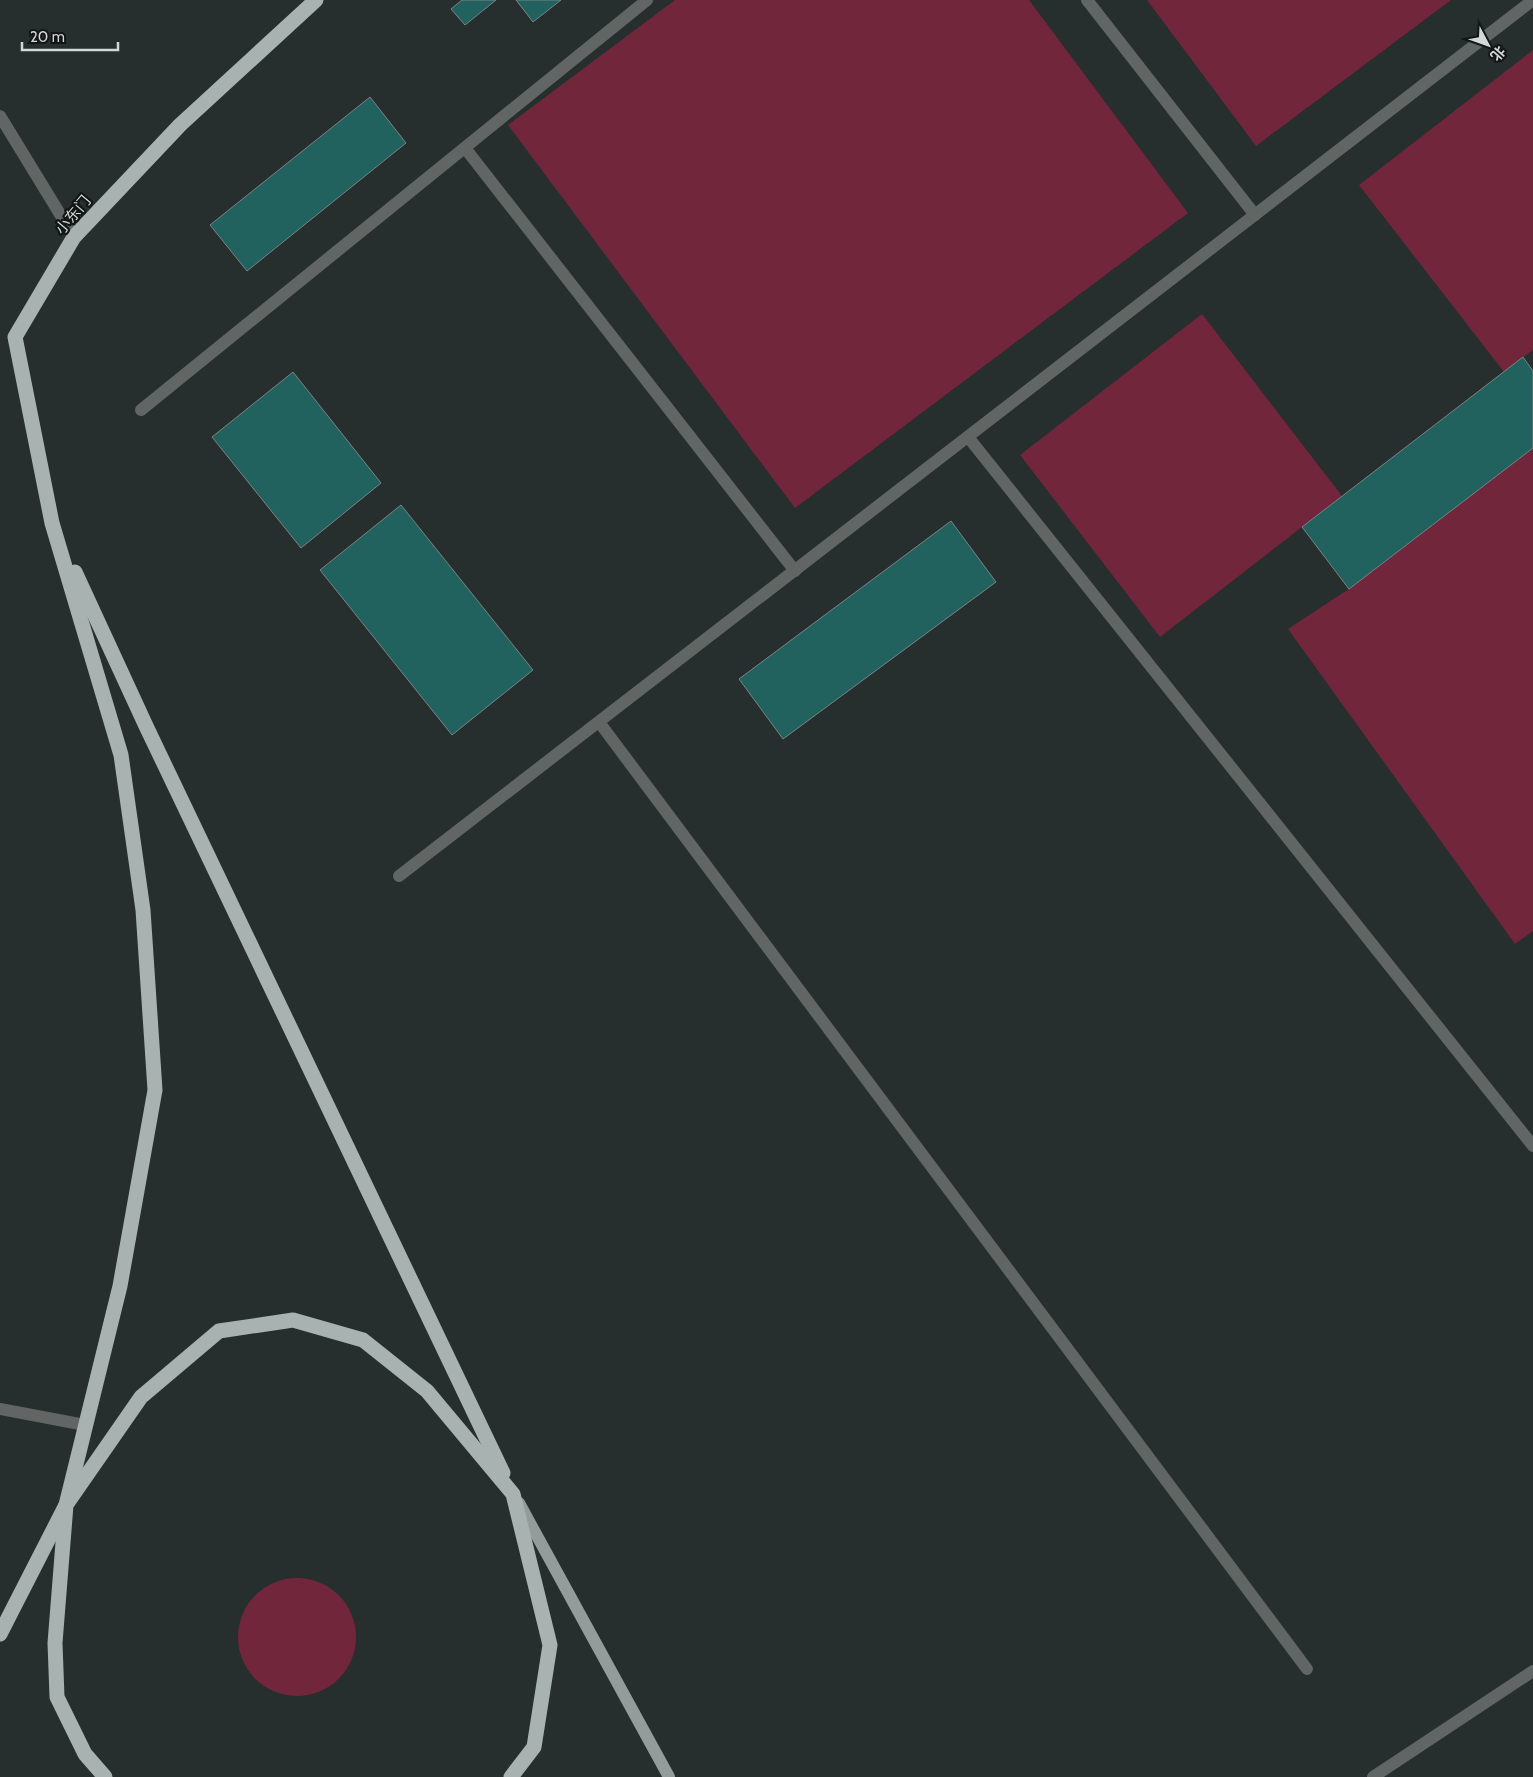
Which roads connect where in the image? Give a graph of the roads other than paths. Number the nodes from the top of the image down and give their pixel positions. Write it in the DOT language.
graph roads {
  1 [pos="316,0"];
  2 [pos="648,0"];
  3 [pos="1087,0"];
  4 [pos="1533,0"];
  5 [pos="0,116"];
  6 [pos="465,148"];
  7 [pos="1255,215"];
  8 [pos="74,237"];
  9 [pos="142,410"];
  10 [pos="968,437"];
  11 [pos="52,523"];
  12 [pos="795,571"];
  13 [pos="599,722"];
  14 [pos="399,876"];
  15 [pos="1533,1146"];
  16 [pos="0,1410"];
  17 [pos="85,1425"];
  18 [pos="513,1494"];
  19 [pos="66,1505"];
  20 [pos="0,1634"];
  21 [pos="1308,1669"];
  22 [pos="1533,1671"];
  23 [pos="105,1777"];
  24 [pos="511,1777"];
  25 [pos="669,1777"];
  26 [pos="1373,1777"];
  1 -- 8 [label="highway, 小东门"];
  2 -- 6 [label="street"];
  3 -- 7 [label="street"];
  4 -- 7 [label="street"];
  5 -- 8 [label="street"];
  6 -- 9 [label="street"];
  6 -- 12 [label="street"];
  7 -- 10 [label="street"];
  8 -- 11 [label="highway, 小东门"];
  10 -- 12 [label="street"];
  10 -- 15 [label="street"];
  11 -- 17 [label="highway"];
  11 -- 18 [label="highway"];
  12 -- 13 [label="street"];
  13 -- 14 [label="street"];
  13 -- 21 [label="street"];
  16 -- 17 [label="street"];
  17 -- 19 [label="highway"];
  18 -- 19 [label="highway"];
  18 -- 24 [label="highway"];
  18 -- 25 [label="main road"];
  19 -- 20 [label="highway"];
  19 -- 23 [label="highway"];
  22 -- 26 [label="street"];
}
